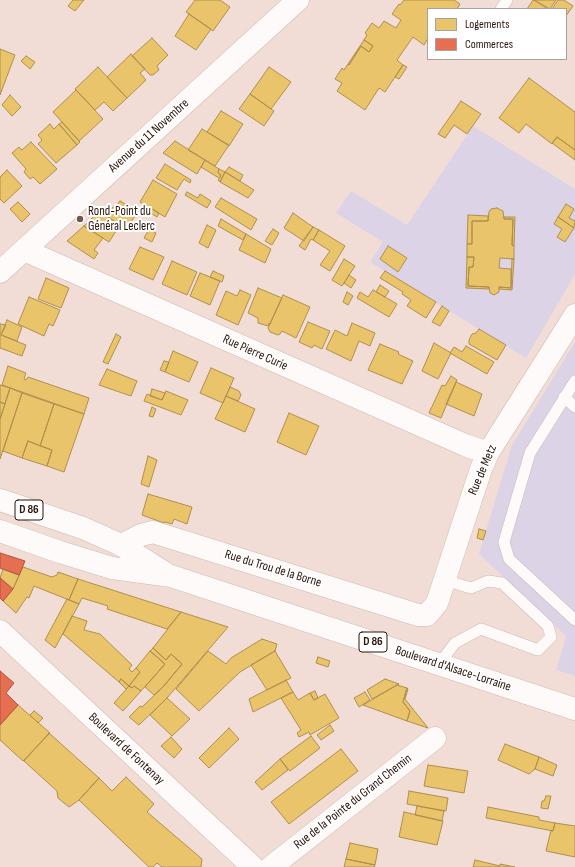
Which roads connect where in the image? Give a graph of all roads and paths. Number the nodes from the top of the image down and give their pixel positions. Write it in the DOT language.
graph roads {
  1 [pos="298,0"];
  2 [pos="24,250"];
  3 [pos="0,272"];
  4 [pos="575,315"];
  5 [pos="575,381"];
  6 [pos="564,397"];
  7 [pos="575,407"];
  8 [pos="488,453"];
  9 [pos="0,500"];
  10 [pos="0,531"];
  11 [pos="121,545"];
  12 [pos="171,576"];
  13 [pos="444,580"];
  14 [pos="427,615"];
  15 [pos="575,620"];
  16 [pos="0,631"];
  17 [pos="438,664"];
  18 [pos="575,709"];
  19 [pos="435,738"];
  20 [pos="253,867"];
  21 [pos="271,867"];
  1 -- 2 [label="street, Avenue du 11 Novembre"];
  2 -- 3 [label="street, Avenue du 11 Novembre"];
  2 -- 8 [label="street, Rue Pierre Curie"];
  4 -- 8 [label="street, Rue de Metz"];
  5 -- 6 [label="lane"];
  6 -- 7 [label="lane"];
  6 -- 15 [label="lane"];
  8 -- 13 [label="street, Rue de Metz"];
  9 -- 11 [label="street, Boulevard d'Alsace-Lorraine / D 86"];
  10 -- 12 [label="street, Boulevard d'Alsace-Lorraine / D 86"];
  11 -- 12 [label="street, Boulevard d'Alsace-Lorraine / D 86"];
  11 -- 14 [label="street, Rue du Trou de la Borne"];
  12 -- 17 [label="street, Boulevard d'Alsace-Lorraine / D 86"];
  13 -- 14 [label="street, Rue de Metz"];
  13 -- 17 [label="lane"];
  16 -- 20 [label="street, Boulevard de Fontenay"];
  17 -- 18 [label="street, Boulevard d'Alsace-Lorraine / D 86"];
  19 -- 21 [label="street, Rue de la Pointe du Grand Chemin"];
}
